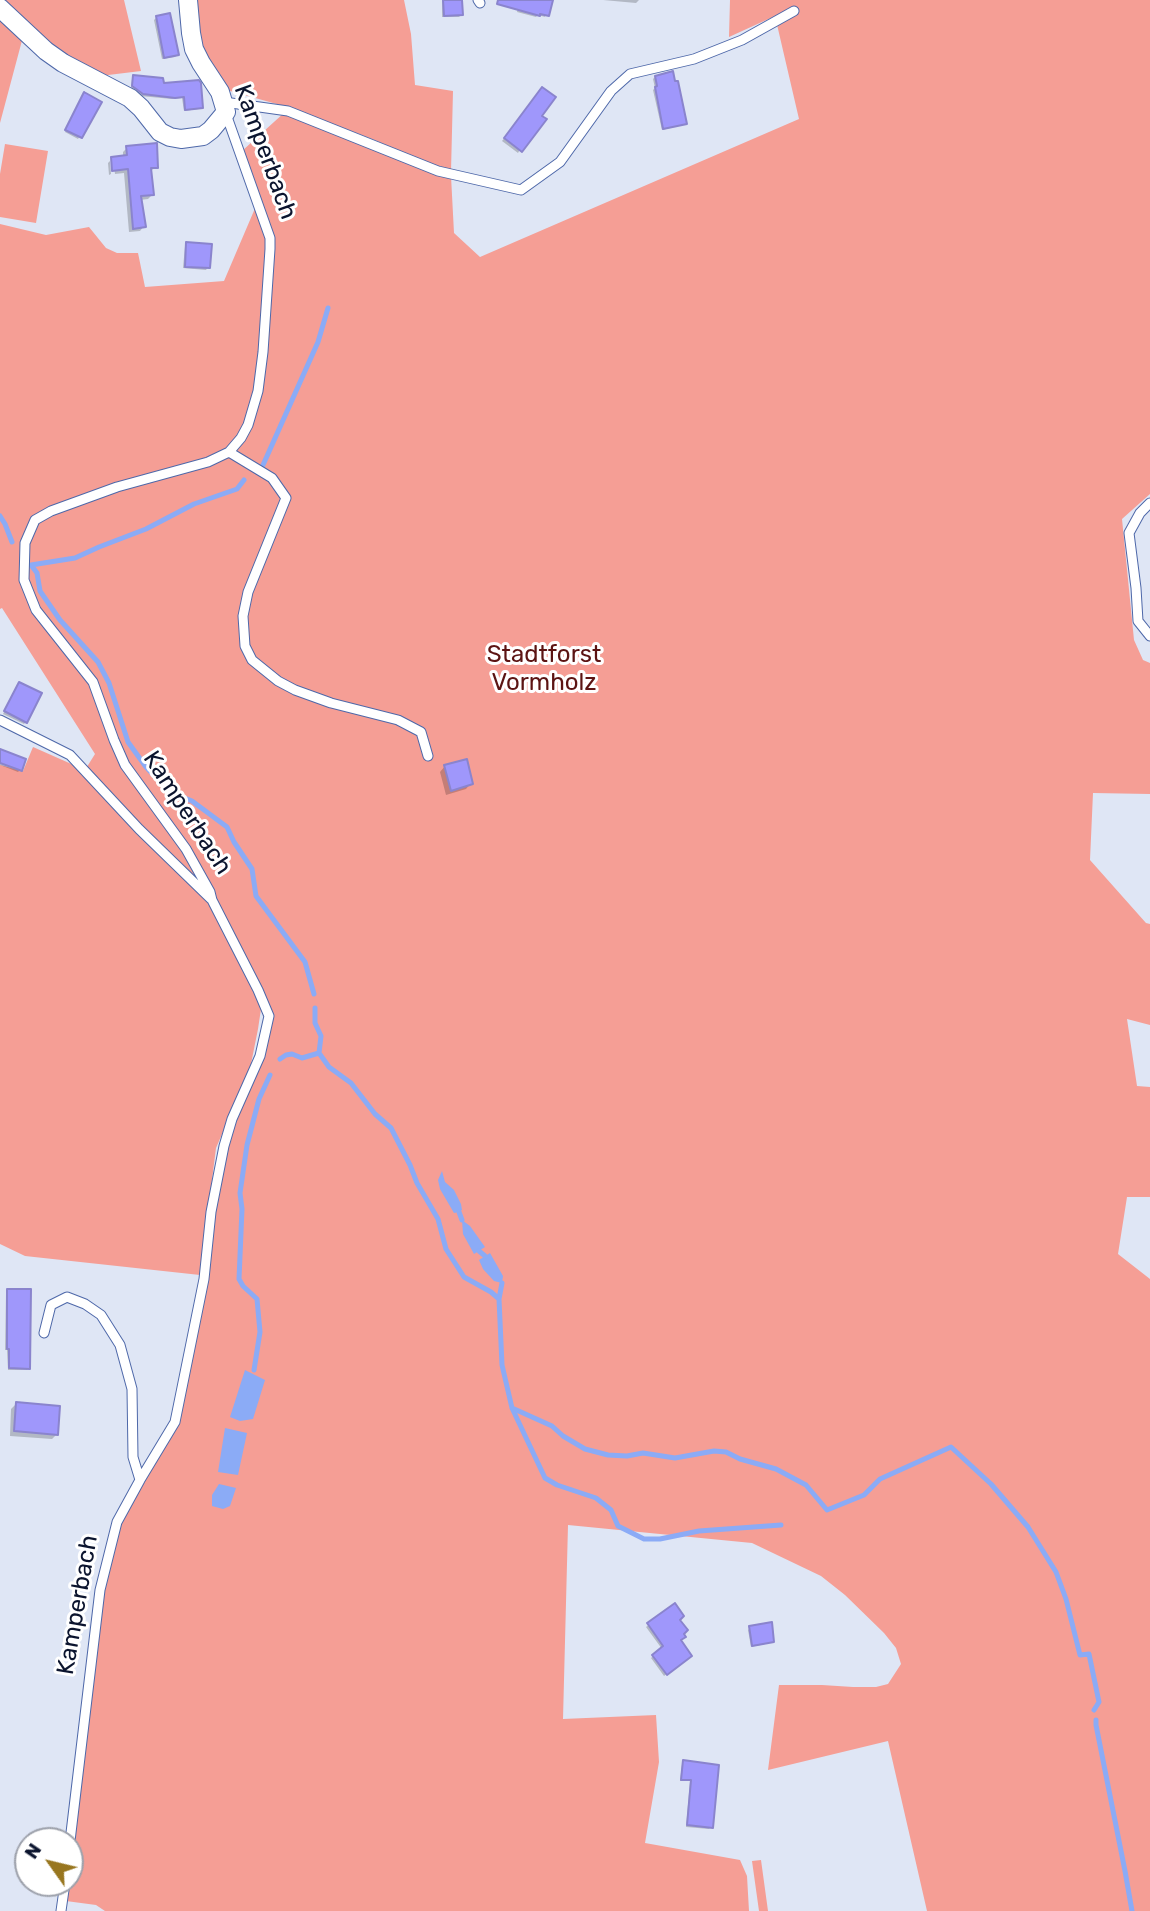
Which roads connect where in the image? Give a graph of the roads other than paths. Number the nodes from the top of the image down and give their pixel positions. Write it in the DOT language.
graph roads {
  1 [pos="188,0"];
  2 [pos="0,8"];
  3 [pos="794,11"];
  4 [pos="225,107"];
  5 [pos="229,452"];
  6 [pos="1150,503"];
  7 [pos="1150,636"];
  8 [pos="0,720"];
  9 [pos="429,756"];
  10 [pos="212,900"];
  11 [pos="44,1333"];
  12 [pos="140,1480"];
  13 [pos="72,1827"];
  1 -- 4 [label="street, Kamperbach"];
  2 -- 4 [label="street"];
  3 -- 4 [label="lane"];
  4 -- 5 [label="lane, Kamperbach"];
  5 -- 9 [label="lane"];
  5 -- 10 [label="lane, Kamperbach"];
  6 -- 7 [label="lane"];
  8 -- 10 [label="lane"];
  10 -- 12 [label="lane, Kamperbach"];
  11 -- 12 [label="lane"];
  12 -- 13 [label="lane, Kamperbach"];
}
